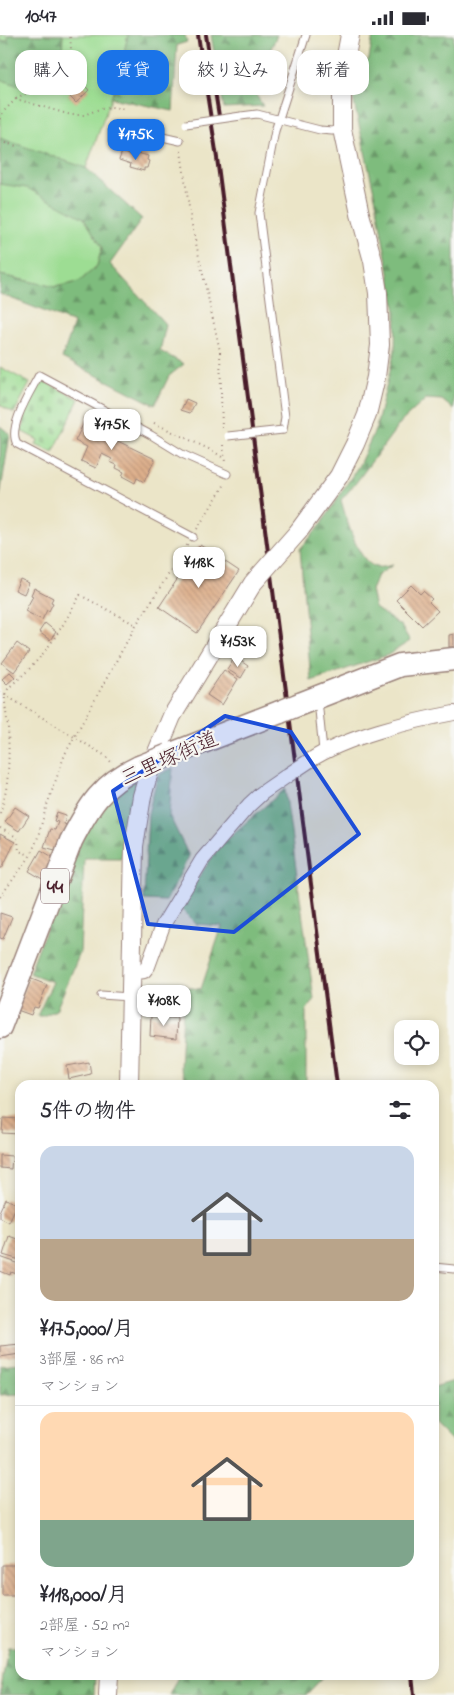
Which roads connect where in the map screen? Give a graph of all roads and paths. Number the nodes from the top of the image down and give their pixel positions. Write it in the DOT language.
graph roads {
  1 [pos="70,35"];
  2 [pos="306,35"];
  3 [pos="350,35"];
  4 [pos="16,99"];
  5 [pos="126,109"];
  6 [pos="0,119"];
  7 [pos="278,119"];
  8 [pos="186,124"];
  9 [pos="122,128"];
  10 [pos="342,129"];
  11 [pos="180,141"];
  12 [pos="0,142"];
  13 [pos="17,146"];
  14 [pos="154,423"];
  15 [pos="225,437"];
  16 [pos="225,459"];
  17 [pos="227,474"];
  18 [pos="193,537"];
  19 [pos="136,625"];
  20 [pos="454,659"];
  21 [pos="0,692"];
  22 [pos="5,695"];
  23 [pos="299,704"];
  24 [pos="454,713"];
  25 [pos="324,751"];
  26 [pos="131,771"];
  27 [pos="0,813"];
  28 [pos="0,828"];
  29 [pos="30,855"];
  30 [pos="131,973"];
  31 [pos="101,995"];
  32 [pos="130,997"];
  33 [pos="0,1027"];
  34 [pos="129,1080"];
  35 [pos="439,1268"];
  36 [pos="454,1269"];
  37 [pos="109,1680"];
  38 [pos="108,1695"];
  1 -- 4 [label="path"];
  2 -- 7 [label="lane"];
  3 -- 10 [label="street"];
  4 -- 5 [label="path"];
  4 -- 6 [label="path"];
  7 -- 8 [label="lane, bridge"];
  7 -- 10 [label="lane"];
  7 -- 15 [label="lane, bridge"];
  9 -- 11 [label="lane"];
  10 -- 30 [label="street, bridge"];
  12 -- 13 [label="path"];
  14 -- 16 [label="path"];
  17 -- 18 [label="lane"];
  19 -- 22 [label="path"];
  20 -- 23 [label="main road, 三里塚街道 / 44"];
  21 -- 22 [label="path"];
  22 -- 26 [label="path"];
  22 -- 27 [label="path"];
  23 -- 25 [label="lane"];
  23 -- 26 [label="main road, 三里塚街道 / 44, bridge"];
  24 -- 25 [label="street"];
  25 -- 30 [label="street, bridge"];
  26 -- 33 [label="main road, 三里塚街道 / 44"];
  28 -- 29 [label="path"];
  30 -- 32 [label="street"];
  31 -- 32 [label="lane"];
  32 -- 34 [label="street"];
  35 -- 36 [label="lane"];
  37 -- 38 [label="street"];
}
